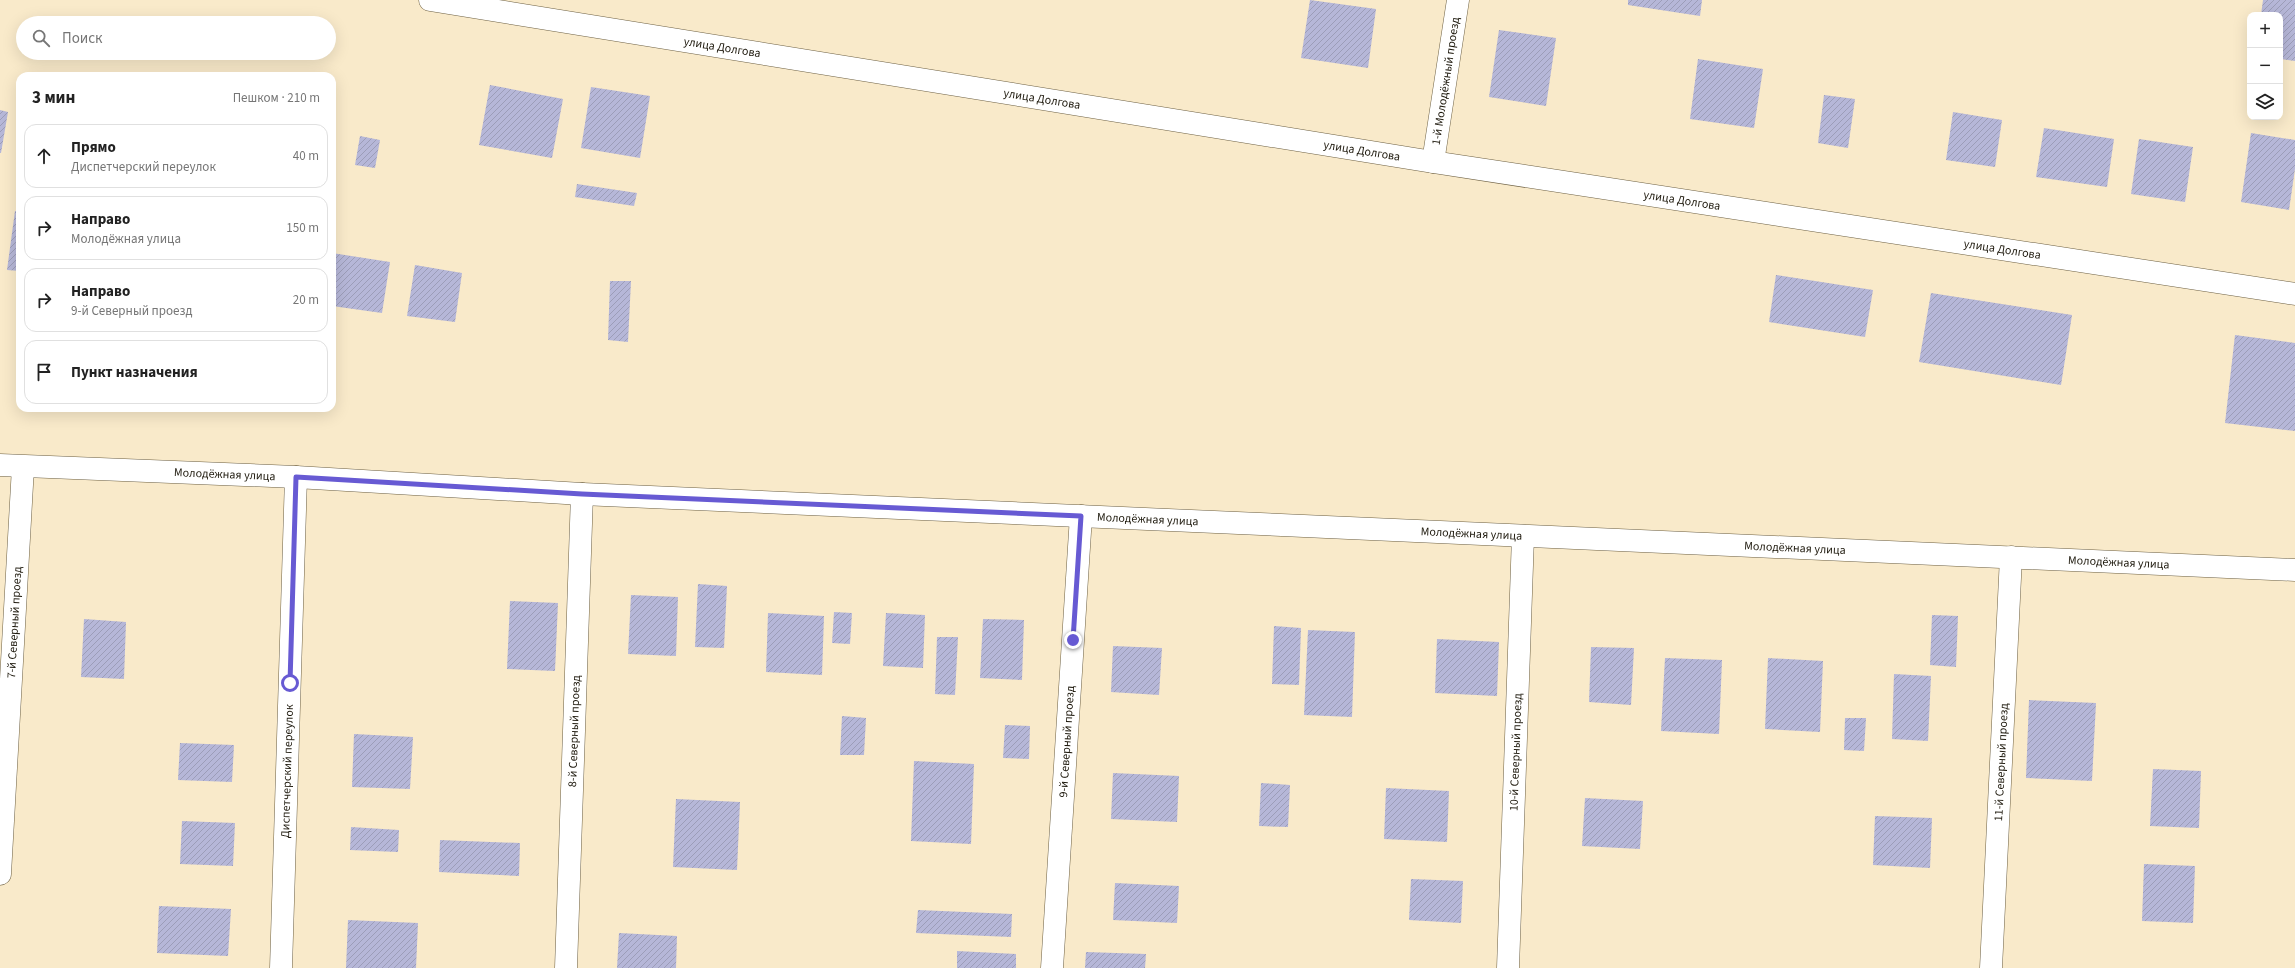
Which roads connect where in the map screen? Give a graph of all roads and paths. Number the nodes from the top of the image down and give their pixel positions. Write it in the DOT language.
graph roads {
  1 [pos="430,0"];
  2 [pos="1458,0"];
  3 [pos="1432,162"];
  4 [pos="2295,294"];
  5 [pos="0,465"];
  6 [pos="23,467"];
  7 [pos="296,477"];
  8 [pos="582,494"];
  9 [pos="1081,516"];
  10 [pos="1524,536"];
  11 [pos="2011,557"];
  12 [pos="2295,570"];
  13 [pos="0,874"];
  14 [pos="281,968"];
  15 [pos="566,968"];
  16 [pos="1052,968"];
  17 [pos="1508,968"];
  18 [pos="1991,968"];
  1 -- 3 [label="street, улица Долгова"];
  2 -- 3 [label="street, 1-й Молодёжный проезд"];
  3 -- 4 [label="street, улица Долгова"];
  5 -- 6 [label="street, Молодёжная улица"];
  6 -- 7 [label="street, Молодёжная улица"];
  6 -- 13 [label="street, 7-й Северный проезд"];
  7 -- 8 [label="street, Молодёжная улица"];
  7 -- 14 [label="street, Диспетчерский переулок"];
  8 -- 9 [label="street, Молодёжная улица"];
  8 -- 15 [label="street, 8-й Северный проезд"];
  9 -- 10 [label="street, Молодёжная улица"];
  9 -- 16 [label="street, 9-й Северный проезд"];
  10 -- 11 [label="street, Молодёжная улица"];
  10 -- 17 [label="street, 10-й Северный проезд"];
  11 -- 12 [label="street, Молодёжная улица"];
  11 -- 18 [label="street, 11-й Северный проезд"];
}
